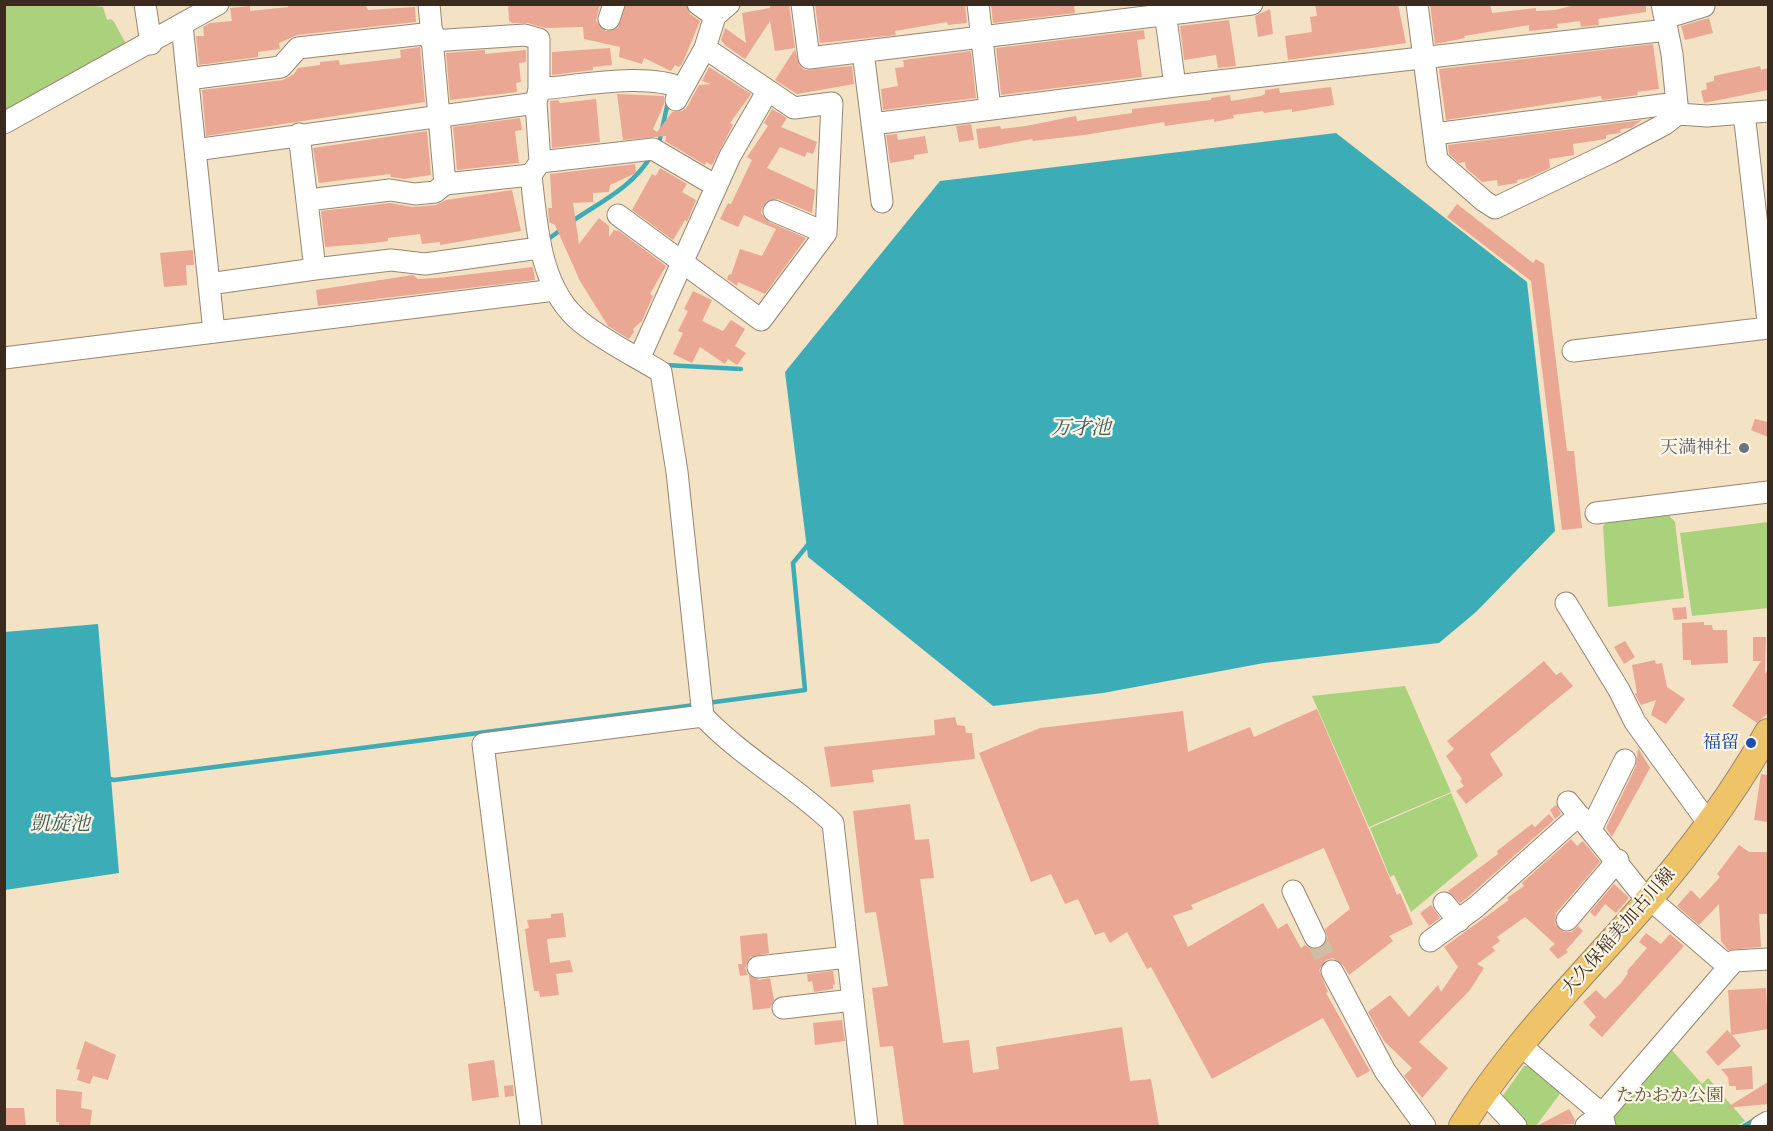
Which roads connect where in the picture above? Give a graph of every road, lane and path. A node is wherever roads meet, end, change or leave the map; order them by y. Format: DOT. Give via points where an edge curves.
graph roads {
  1 [pos="145,4"];
  2 [pos="218,4"];
  3 [pos="429,4"];
  4 [pos="802,4"];
  5 [pos="978,4"];
  6 [pos="1252,4"];
  7 [pos="1417,4"];
  8 [pos="1704,6"];
  9 [pos="714,8"];
  10 [pos="1165,10"];
  11 [pos="1664,18"];
  12 [pos="182,25"];
  13 [pos="432,37"];
  14 [pos="982,37"];
  15 [pos="151,44"];
  16 [pos="705,48"];
  17 [pos="863,52"];
  18 [pos="1425,60"];
  19 [pos="188,79"];
  20 [pos="1175,86"];
  21 [pos="767,92"];
  22 [pos="538,96"];
  23 [pos="1677,108"];
  24 [pos="990,109"];
  25 [pos="1768,111"];
  26 [pos="1744,113"];
  27 [pos="438,115"];
  28 [pos="4,123"];
  29 [pos="872,124"];
  30 [pos="299,134"];
  31 [pos="1434,134"];
  32 [pos="195,150"];
  33 [pos="535,169"];
  34 [pos="445,184"];
  35 [pos="716,186"];
  36 [pos="308,200"];
  37 [pos="882,202"];
  38 [pos="774,211"];
  39 [pos="618,215"];
  40 [pos="826,233"];
  41 [pos="539,248"];
  42 [pos="682,263"];
  43 [pos="315,269"];
  44 [pos="208,284"];
  45 [pos="555,290"];
  46 [pos="1768,321"];
  47 [pos="1768,328"];
  48 [pos="214,332"];
  49 [pos="1573,351"];
  50 [pos="4,358"];
  51 [pos="639,359"];
  52 [pos="1768,492"];
  53 [pos="1596,513"];
  54 [pos="1566,603"];
  55 [pos="703,716"];
  56 [pos="1768,732"];
  57 [pos="1625,760"];
  58 [pos="1580,816"];
  59 [pos="1709,824"];
  60 [pos="1618,860"];
  61 [pos="1293,891"];
  62 [pos="1649,899"];
  63 [pos="1444,903"];
  64 [pos="1567,920"];
  65 [pos="1459,921"];
  66 [pos="1315,937"];
  67 [pos="1430,941"];
  68 [pos="848,957"];
  69 [pos="1768,959"];
  70 [pos="1728,967"];
  71 [pos="758,968"];
  72 [pos="1332,971"];
  73 [pos="853,1000"];
  74 [pos="783,1008"];
  75 [pos="1520,1045"];
  76 [pos="1485,1093"];
  77 [pos="1597,1122"];
  78 [pos="1768,1122"];
  79 [pos="531,1126"];
  80 [pos="867,1126"];
  81 [pos="1425,1126"];
  82 [pos="1462,1126"];
  83 [pos="1516,1126"];
  84 [pos="1761,1126"];
  1 -- 15 [label="street"];
  2 -- 12 [label="street"];
  3 -- 13 [label="street"];
  4 -- 17 [label="street" via="809,58"];
  5 -- 14 [label="street"];
  6 -- 10 [label="street"];
  7 -- 18 [label="street"];
  8 -- 11 [label="street"];
  9 -- 16 [label="street"];
  10 -- 14 [label="street"];
  10 -- 20 [label="street"];
  11 -- 18 [label="street"];
  11 -- 23 [label="street"];
  12 -- 15 [label="street"];
  12 -- 19 [label="street"];
  13 -- 19 [label="street" via="298,48 281,68"];
  13 -- 22 [label="street" via="498,30 545,40"];
  13 -- 27 [label="street"];
  14 -- 17 [label="street"];
  14 -- 24 [label="street"];
  15 -- 28 [label="street"];
  16 -- 21 [label="street"];
  16 -- 22 [label="street" via="679,95 668,82 617,75"];
  17 -- 29 [label="street"];
  18 -- 20 [label="street"];
  18 -- 31 [label="street"];
  19 -- 32 [label="street"];
  20 -- 24 [label="street"];
  21 -- 35 [label="street"];
  21 -- 40 [label="street" via="794,108 832,103"];
  22 -- 27 [label="street"];
  22 -- 33 [label="street"];
  23 -- 26 [label="street" via="1707,116"];
  23 -- 31 [label="street"];
  23 -- 31 [label="street" via="1665,124 1496,208 1437,160"];
  24 -- 29 [label="street"];
  25 -- 26 [label="street"];
  26 -- 46 [label="street"];
  27 -- 30 [label="street"];
  27 -- 34 [label="street"];
  29 -- 37 [label="street"];
  30 -- 32 [label="street"];
  30 -- 36 [label="street"];
  32 -- 44 [label="street"];
  33 -- 34 [label="street"];
  33 -- 35 [label="street" via="611,146 653,149"];
  33 -- 41 [label="street"];
  34 -- 36 [label="street" via="435,192 390,190"];
  35 -- 42 [label="street"];
  36 -- 43 [label="street"];
  38 -- 40 [label="street"];
  39 -- 42 [label="street" via="646,227"];
  40 -- 42 [label="street" via="761,320"];
  41 -- 43 [label="street" via="425,264 391,260"];
  41 -- 45 [label="street"];
  42 -- 51 [label="street"];
  43 -- 44 [label="street"];
  44 -- 48 [label="street"];
  45 -- 48 [label="street"];
  45 -- 51 [label="street" via="583,324"];
  47 -- 49 [label="street"];
  48 -- 50 [label="street"];
  51 -- 55 [label="street" via="661,372 677,472"];
  52 -- 53 [label="street"];
  54 -- 59 [label="street" via="1635,722"];
  55 -- 68 [label="street" via="833,822"];
  55 -- 79 [label="street" via="483,744"];
  56 -- 59 [label="main road, 大久保稲美加古川線"];
  57 -- 58 [label="street"];
  58 -- 60 [label="street"];
  58 -- 65 [label="street"];
  59 -- 62 [label="main road, 大久保稲美加古川線"];
  60 -- 62 [label="street"];
  60 -- 64 [label="street"];
  61 -- 66 [label="street"];
  62 -- 70 [label="street"];
  62 -- 75 [label="main road, 大久保稲美加古川線"];
  63 -- 65 [label="street"];
  65 -- 67 [label="street"];
  68 -- 71 [label="street"];
  68 -- 73 [label="street"];
  69 -- 70 [label="street" via="1734,961"];
  70 -- 77 [label="street"];
  72 -- 81 [label="street" via="1385,1071"];
  73 -- 74 [label="street"];
  73 -- 80 [label="street"];
  75 -- 76 [label="main road, 大久保稲美加古川線"];
  75 -- 77 [label="street"];
  76 -- 82 [label="main road, 大久保稲美加古川線"];
  76 -- 83 [label="street"];
  78 -- 84 [label="street"];
}
